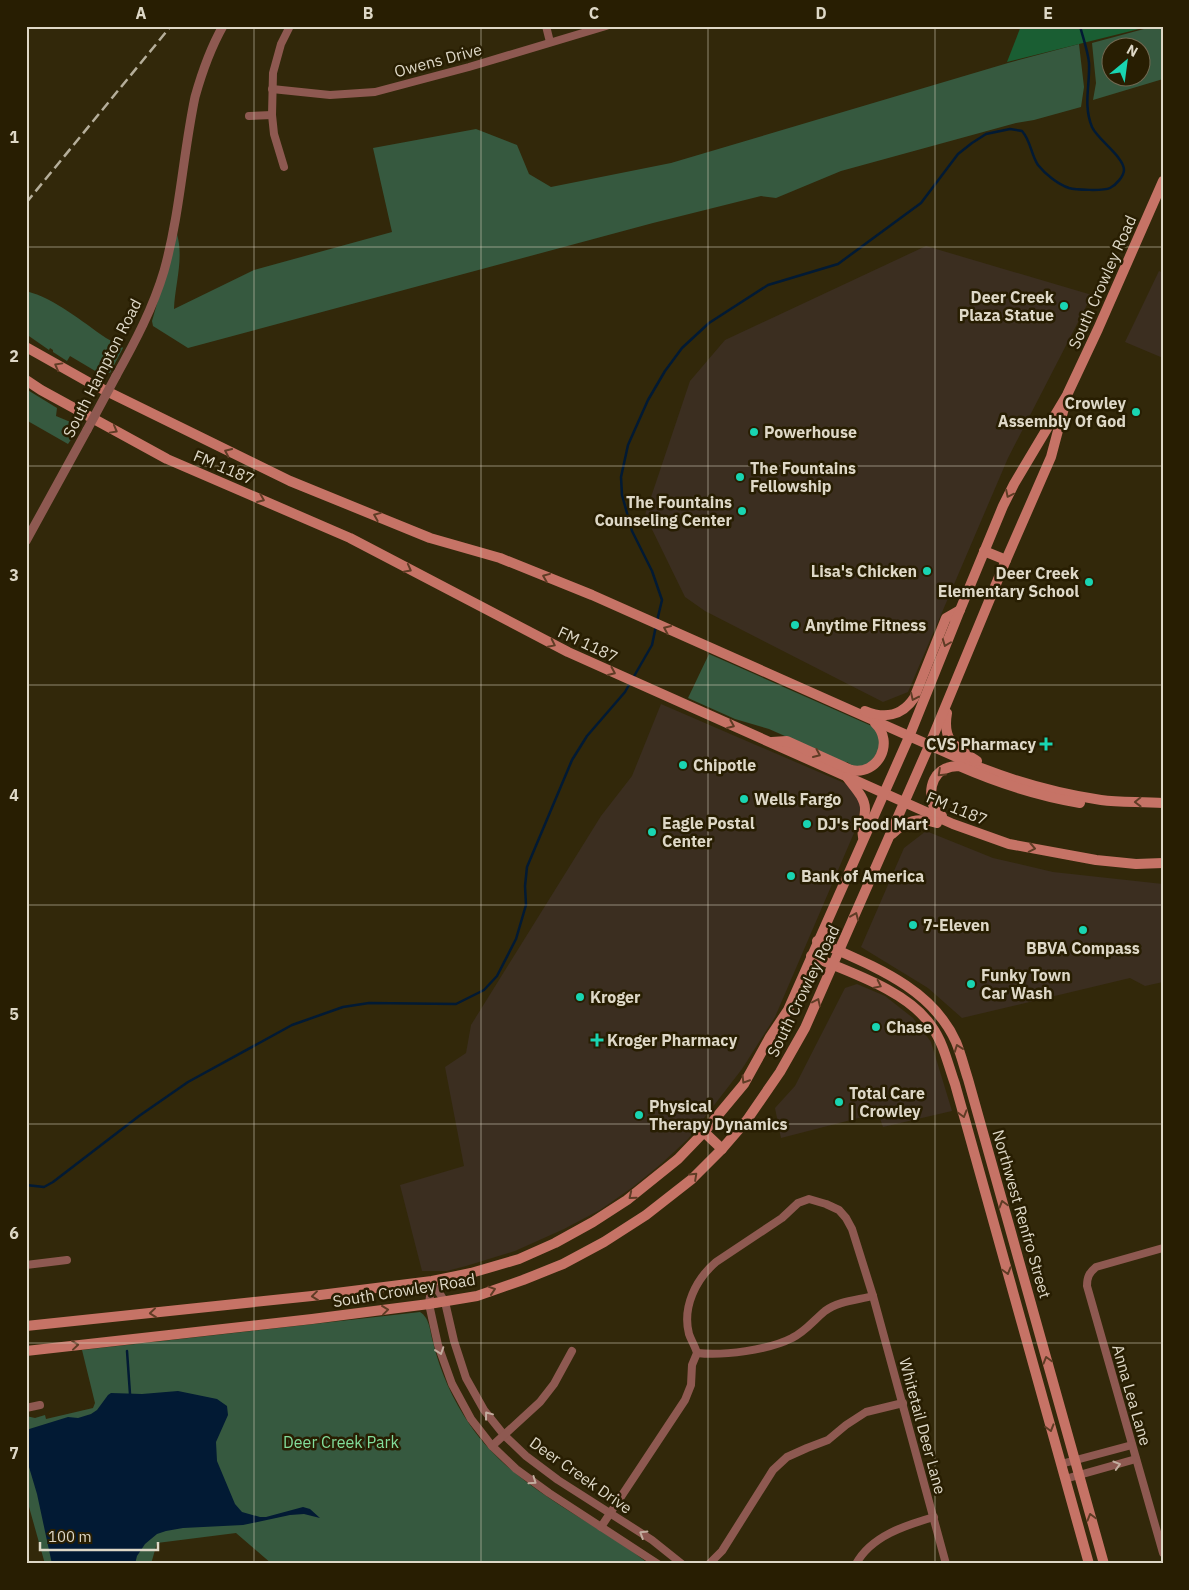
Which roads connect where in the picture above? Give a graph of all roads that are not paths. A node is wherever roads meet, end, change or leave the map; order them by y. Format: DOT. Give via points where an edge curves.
graph roads {
  1 [pos="223,26"];
  2 [pos="290,26"];
  3 [pos="546,26"];
  4 [pos="606,26"];
  5 [pos="550,42"];
  6 [pos="272,89"];
  7 [pos="272,115"];
  8 [pos="249,116"];
  9 [pos="284,167"];
  10 [pos="1163,181"];
  11 [pos="26,347"];
  12 [pos="26,380"];
  13 [pos="1067,395"];
  14 [pos="26,541"];
  15 [pos="984,551"];
  16 [pos="1006,560"];
  17 [pos="960,610"];
  18 [pos="736,660"];
  19 [pos="948,700"];
  20 [pos="866,717"];
  21 [pos="909,737"];
  22 [pos="771,742"];
  23 [pos="929,746"];
  24 [pos="981,768"];
  25 [pos="846,776"];
  26 [pos="883,794"];
  27 [pos="904,802"];
  28 [pos="1120,802"];
  29 [pos="1163,803"];
  30 [pos="954,824"];
  31 [pos="888,838"];
  32 [pos="864,839"];
  33 [pos="1008,844"];
  34 [pos="1163,864"];
  35 [pos="817,941"];
  36 [pos="839,951"];
  37 [pos="811,956"];
  38 [pos="834,965"];
  39 [pos="941,1016"];
  40 [pos="932,1026"];
  41 [pos="704,1132"];
  42 [pos="722,1149"];
  43 [pos="1163,1248"];
  44 [pos="67,1260"];
  45 [pos="26,1265"];
  46 [pos="432,1281"];
  47 [pos="873,1296"];
  48 [pos="445,1302"];
  49 [pos="429,1304"];
  50 [pos="26,1326"];
  51 [pos="26,1351"];
  52 [pos="572,1351"];
  53 [pos="697,1352"];
  54 [pos="902,1403"];
  55 [pos="40,1405"];
  56 [pos="26,1408"];
  57 [pos="504,1435"];
  58 [pos="1132,1445"];
  59 [pos="492,1446"];
  60 [pos="1136,1459"];
  61 [pos="1075,1460"];
  62 [pos="1061,1464"];
  63 [pos="1080,1475"];
  64 [pos="1065,1479"];
  65 [pos="610,1514"];
  66 [pos="934,1517"];
  67 [pos="601,1527"];
  68 [pos="1163,1553"];
  69 [pos="658,1564"];
  70 [pos="682,1564"];
  71 [pos="709,1564"];
  72 [pos="856,1564"];
  73 [pos="946,1564"];
  74 [pos="1089,1564"];
  75 [pos="1104,1564"];
  1 -- 14 [label="street, South Hampton Road, bridge" via="202,74 172,239 164,272 142,330"];
  2 -- 6 [label="street" via="276,58"];
  3 -- 5 [label="street"];
  4 -- 5 [label="street, Owens Drive"];
  5 -- 6 [label="street, Owens Drive" via="375,92 330,95"];
  6 -- 7 [label="street"];
  7 -- 8 [label="street"];
  7 -- 9 [label="street"];
  10 -- 13 [label="main road, South Crowley Road"];
  18 -- 11 [label="main road, FM 1187 / FM 1187, one-way" via="592,595 500,558 430,538 290,481 97,387"];
  12 -- 22 [label="main road, FM 1187 / FM 1187, one-way" via="167,459 350,538 568,652"];
  13 -- 15 [label="main road, South Crowley Road, one-way" via="1014,484"];
  13 -- 16 [label="main road, South Crowley Road" via="1051,457"];
  15 -- 16 [label="main road"];
  15 -- 17 [label="main road, South Crowley Road"];
  16 -- 19 [label="main road, South Crowley Road"];
  17 -- 18 [label="main road, one-way" via="946,618 910,705 891,716 870,713 748,658"];
  17 -- 21 [label="main road, South Crowley Road, one-way"];
  18 -- 20 [label="main road, FM 1187 / FM 1187"];
  19 -- 23 [label="main road, South Crowley Road"];
  19 -- 24 [label="main road" via="945,723 950,741 977,760"];
  20 -- 21 [label="main road, FM 1187 / FM 1187"];
  22 -- 20 [label="main road, one-way" via="787,740 859,772 875,764 884,738 880,728"];
  21 -- 23 [label="main road, FM 1187 / FM 1187"];
  21 -- 26 [label="main road, South Crowley Road"];
  22 -- 25 [label="main road, FM 1187 / FM 1187"];
  23 -- 24 [label="main road, FM 1187 / FM 1187"];
  23 -- 27 [label="main road, South Crowley Road"];
  24 -- 28 [label="main road, FM 1187 / FM 1187" via="1026,784"];
  25 -- 26 [label="main road, FM 1187 / FM 1187"];
  25 -- 32 [label="main road" via="864,802"];
  26 -- 27 [label="main road, FM 1187 / FM 1187"];
  26 -- 32 [label="main road, South Crowley Road"];
  27 -- 30 [label="main road, FM 1187 / FM 1187"];
  27 -- 31 [label="main road, South Crowley Road"];
  29 -- 28 [label="main road, FM 1187 / FM 1187, one-way"];
  28 -- 30 [label="main road, one-way" via="1108,807 1058,799 1020,790 951,766 938,774 931,796 934,808"];
  30 -- 33 [label="main road, FM 1187 / FM 1187"];
  31 -- 33 [label="main road" via="899,827 917,819 926,819 999,846"];
  36 -- 31 [label="main road, South Crowley Road, one-way"];
  32 -- 35 [label="main road, South Crowley Road"];
  33 -- 34 [label="main road, FM 1187 / FM 1187, one-way" via="1096,860"];
  35 -- 36 [label="main road, Northwest Renfro Street"];
  35 -- 37 [label="main road, South Crowley Road"];
  36 -- 38 [label="main road, South Crowley Road"];
  36 -- 39 [label="main road, Northwest Renfro Street" via="905,984"];
  37 -- 38 [label="main road, Northwest Renfro Street"];
  37 -- 41 [label="main road, South Crowley Road, one-way" via="788,1010 744,1084"];
  38 -- 40 [label="main road, Northwest Renfro Street, one-way" via="902,998"];
  42 -- 38 [label="main road, South Crowley Road, one-way" via="747,1120 780,1072"];
  39 -- 40 [label="main road"];
  61 -- 39 [label="main road, Northwest Renfro Street, one-way" via="968,1079 956,1042"];
  40 -- 62 [label="main road, Northwest Renfro Street, one-way" via="943,1046 955,1084"];
  41 -- 42 [label="main road"];
  41 -- 46 [label="main road, South Crowley Road, one-way" via="678,1159 626,1200 555,1243 511,1261"];
  48 -- 42 [label="main road, South Crowley Road, one-way" via="477,1296 523,1280 563,1264 604,1242 692,1179"];
  43 -- 58 [label="street, Anna Lea Lane" via="1096,1267 1087,1279"];
  44 -- 45 [label="street"];
  46 -- 48 [label="street, Deer Creek Drive"];
  46 -- 49 [label="street, Deer Creek Drive"];
  46 -- 50 [label="main road, South Crowley Road, one-way"];
  47 -- 53 [label="street" via="827,1310 799,1335 783,1342 723,1354"];
  47 -- 53 [label="street, Whitetail Deer Lane" via="846,1218 826,1204 809,1200 798,1204 708,1269 692,1293 689,1306 689,1333"];
  47 -- 54 [label="street, Whitetail Deer Lane"];
  48 -- 49 [label="main road, South Crowley Road"];
  57 -- 48 [label="street, Deer Creek Drive, one-way" via="484,1410 466,1378"];
  51 -- 49 [label="main road, South Crowley Road, one-way"];
  49 -- 59 [label="street, Deer Creek Drive, one-way" via="438,1345 452,1384 471,1419"];
  52 -- 57 [label="street" via="540,1402"];
  53 -- 65 [label="street" via="685,1400"];
  54 -- 66 [label="street, Whitetail Deer Lane"];
  54 -- 71 [label="street" via="866,1412 828,1440 787,1457 773,1470 722,1551"];
  55 -- 56 [label="street"];
  57 -- 59 [label="street"];
  57 -- 65 [label="street, Deer Creek Drive" via="558,1480"];
  58 -- 60 [label="street, Anna Lea Lane"];
  58 -- 61 [label="street"];
  59 -- 67 [label="street, Deer Creek Drive, one-way" via="516,1470"];
  63 -- 60 [label="street, one-way"];
  60 -- 68 [label="street, Anna Lea Lane"];
  61 -- 62 [label="street"];
  61 -- 63 [label="main road, Northwest Renfro Street"];
  62 -- 64 [label="main road, Northwest Renfro Street"];
  63 -- 64 [label="street"];
  75 -- 63 [label="main road, Northwest Renfro Street, one-way"];
  64 -- 74 [label="main road, Northwest Renfro Street"];
  65 -- 67 [label="street"];
  70 -- 65 [label="street, Deer Creek Drive, one-way" via="652,1540"];
  66 -- 72 [label="street" via="887,1534 867,1548"];
  66 -- 73 [label="street, Whitetail Deer Lane"];
  67 -- 69 [label="street, Deer Creek Drive"];
}
